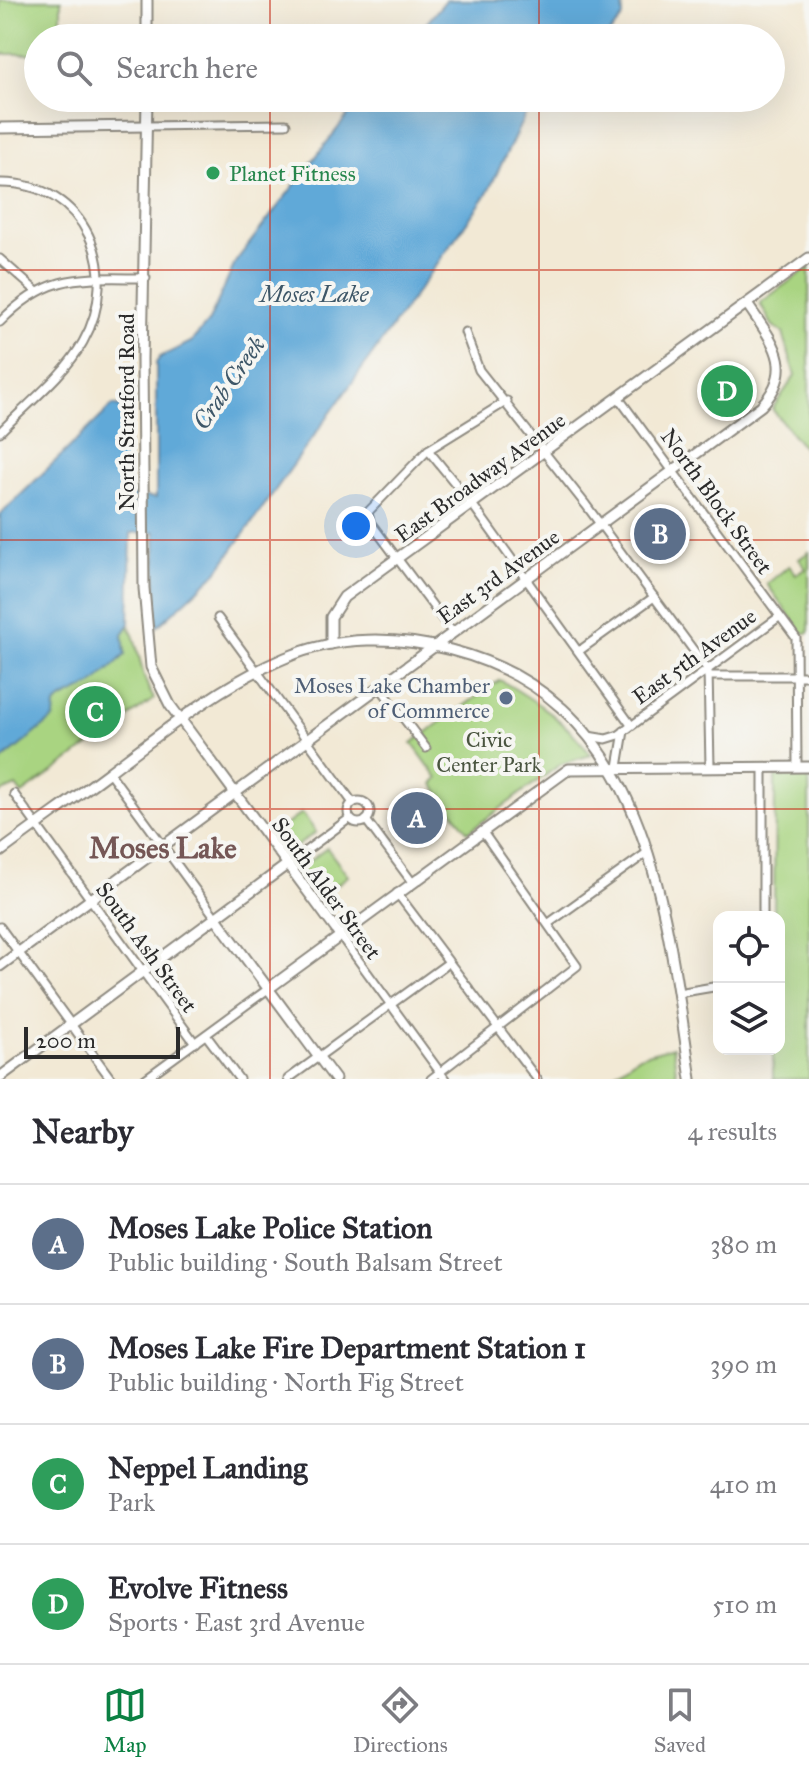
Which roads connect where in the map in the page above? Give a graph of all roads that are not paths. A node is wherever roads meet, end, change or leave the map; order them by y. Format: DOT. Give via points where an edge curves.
graph roads {
  1 [pos="147,0"];
  2 [pos="147,24"];
  3 [pos="147,112"];
  4 [pos="286,124"];
  5 [pos="147,126"];
  6 [pos="0,128"];
  7 [pos="0,183"];
  8 [pos="809,258"];
  9 [pos="0,259"];
  10 [pos="98,277"];
  11 [pos="146,278"];
  12 [pos="35,290"];
  13 [pos="747,304"];
  14 [pos="0,322"];
  15 [pos="465,332"];
  16 [pos="618,397"];
  17 [pos="507,401"];
  18 [pos="0,432"];
  19 [pos="428,450"];
  20 [pos="545,451"];
  21 [pos="672,470"];
  22 [pos="472,504"];
  23 [pos="600,524"];
  24 [pos="398,559"];
  25 [pos="526,578"];
  26 [pos="654,597"];
  27 [pos="779,617"];
  28 [pos="218,618"];
  29 [pos="453,633"];
  30 [pos="331,644"];
  31 [pos="434,646"];
  32 [pos="579,651"];
  33 [pos="256,672"];
  34 [pos="708,673"];
  35 [pos="797,676"];
  36 [pos="809,676"];
  37 [pos="379,686"];
  38 [pos="179,718"];
  39 [pos="631,725"];
  40 [pos="624,731"];
  41 [pos="588,736"];
  42 [pos="307,740"];
  43 [pos="426,748"];
  44 [pos="616,767"];
  45 [pos="710,767"];
  46 [pos="763,767"];
  47 [pos="797,767"];
  48 [pos="809,767"];
  49 [pos="109,772"];
  50 [pos="235,792"];
  51 [pos="14,794"];
  52 [pos="353,803"];
  53 [pos="350,818"];
  54 [pos="366,820"];
  55 [pos="36,825"];
  56 [pos="482,831"];
  57 [pos="162,846"];
  58 [pos="649,851"];
  59 [pos="0,852"];
  60 [pos="288,864"];
  61 [pos="412,882"];
  62 [pos="397,893"];
  63 [pos="90,899"];
  64 [pos="763,911"];
  65 [pos="216,918"];
  66 [pos="549,923"];
  67 [pos="0,927"];
  68 [pos="340,935"];
  69 [pos="19,953"];
  70 [pos="448,963"];
  71 [pos="0,966"];
  72 [pos="143,972"];
  73 [pos="713,987"];
  74 [pos="268,989"];
  75 [pos="678,993"];
  76 [pos="390,1005"];
  77 [pos="71,1025"];
  78 [pos="498,1028"];
  79 [pos="206,1035"];
  80 [pos="195,1043"];
  81 [pos="318,1057"];
  82 [pos="442,1076"];
  83 [pos="0,1077"];
  84 [pos="149,1078"];
  85 [pos="111,1079"];
  86 [pos="239,1079"];
  87 [pos="288,1079"];
  88 [pos="335,1079"];
  89 [pos="431,1079"];
  90 [pos="537,1079"];
  91 [pos="691,1079"];
  1 -- 2 [label="main road"];
  3 -- 5 [label="main road, North Stratford Road"];
  4 -- 5 [label="street"];
  5 -- 6 [label="main road"];
  5 -- 11 [label="main road, North Stratford Road"];
  7 -- 10 [label="street" via="33,186 57,196 79,216 96,252"];
  8 -- 13 [label="main road, East Broadway Avenue"];
  9 -- 12 [label="street"];
  10 -- 11 [label="street"];
  10 -- 12 [label="street"];
  10 -- 18 [label="street" via="92,321 83,342"];
  11 -- 38 [label="main road, North Stratford Road" via="147,647 159,686"];
  12 -- 14 [label="street"];
  13 -- 16 [label="main road, East Broadway Avenue"];
  13 -- 21 [label="main road, East 3rd Avenue" via="777,350 777,385 761,406"];
  15 -- 17 [label="street" via="479,370"];
  16 -- 20 [label="main road, East Broadway Avenue"];
  16 -- 21 [label="street, North Block Street"];
  17 -- 19 [label="street"];
  17 -- 20 [label="street"];
  19 -- 22 [label="street"];
  19 -- 24 [label="street" via="368,515"];
  20 -- 22 [label="main road, East Broadway Avenue"];
  20 -- 23 [label="street"];
  21 -- 23 [label="main road, East 3rd Avenue"];
  21 -- 27 [label="street, North Block Street"];
  22 -- 24 [label="main road, East Broadway Avenue"];
  22 -- 25 [label="street"];
  23 -- 25 [label="main road, East 3rd Avenue"];
  23 -- 26 [label="street"];
  24 -- 29 [label="street"];
  24 -- 30 [label="main road, East Broadway Avenue" via="335,607 329,625"];
  25 -- 29 [label="main road, East 3rd Avenue"];
  25 -- 32 [label="street"];
  26 -- 32 [label="street"];
  26 -- 34 [label="street"];
  27 -- 34 [label="street, East 5th Avenue"];
  27 -- 35 [label="street, North Block Street" via="796,638"];
  28 -- 33 [label="street"];
  29 -- 31 [label="main road, East 3rd Avenue"];
  30 -- 31 [label="main road" via="386,640"];
  30 -- 33 [label="main road" via="298,652"];
  31 -- 37 [label="main road, East 3rd Avenue"];
  31 -- 41 [label="main road" via="479,659 534,687"];
  32 -- 39 [label="street"];
  33 -- 38 [label="main road"];
  33 -- 42 [label="street"];
  34 -- 35 [label="street"];
  34 -- 39 [label="street, East 5th Avenue"];
  34 -- 45 [label="street"];
  35 -- 36 [label="street"];
  35 -- 47 [label="street, North Block Street"];
  37 -- 42 [label="main road, East 3rd Avenue"];
  37 -- 43 [label="street"];
  38 -- 49 [label="main road"];
  38 -- 50 [label="main road, South Alder Street"];
  39 -- 40 [label="street, East 5th Avenue"];
  40 -- 41 [label="street" via="606,739"];
  40 -- 44 [label="street"];
  41 -- 44 [label="main road"];
  42 -- 50 [label="main road, East 3rd Avenue"];
  42 -- 52 [label="street"];
  44 -- 45 [label="main road"];
  44 -- 56 [label="main road" via="562,772"];
  44 -- 58 [label="main road"];
  45 -- 46 [label="main road"];
  46 -- 47 [label="main road"];
  46 -- 64 [label="street"];
  47 -- 48 [label="main road"];
  49 -- 55 [label="main road"];
  49 -- 57 [label="street"];
  50 -- 57 [label="main road, East 3rd Avenue"];
  50 -- 60 [label="main road, South Alder Street"];
  51 -- 55 [label="street, South Ash Street"];
  52 -- 53 [label="street"];
  52 -- 54 [label="street" via="367,806"];
  53 -- 54 [label="street"];
  53 -- 60 [label="street"];
  54 -- 61 [label="street"];
  55 -- 59 [label="main road"];
  55 -- 63 [label="street, South Ash Street"];
  56 -- 61 [label="main road"];
  56 -- 66 [label="street"];
  57 -- 63 [label="main road, East 3rd Avenue"];
  57 -- 65 [label="street"];
  58 -- 66 [label="street"];
  58 -- 75 [label="main road"];
  60 -- 65 [label="main road"];
  60 -- 68 [label="main road, South Alder Street"];
  61 -- 62 [label="main road"];
  62 -- 68 [label="main road"];
  62 -- 70 [label="street"];
  63 -- 69 [label="main road, East 3rd Avenue"];
  63 -- 72 [label="street, South Ash Street"];
  65 -- 72 [label="main road"];
  65 -- 74 [label="main road"];
  66 -- 78 [label="street" via="577,966"];
  67 -- 69 [label="street"];
  68 -- 74 [label="main road"];
  68 -- 76 [label="street, South Alder Street"];
  69 -- 71 [label="main road, East 3rd Avenue"];
  69 -- 77 [label="street"];
  70 -- 76 [label="street"];
  70 -- 78 [label="street"];
  72 -- 77 [label="main road"];
  72 -- 80 [label="street, South Ash Street"];
  73 -- 75 [label="street"];
  74 -- 79 [label="street"];
  74 -- 81 [label="main road"];
  75 -- 91 [label="main road"];
  76 -- 81 [label="street"];
  76 -- 82 [label="street, South Alder Street"];
  77 -- 83 [label="main road"];
  77 -- 85 [label="street"];
  78 -- 82 [label="street"];
  78 -- 90 [label="street"];
  79 -- 80 [label="street"];
  79 -- 86 [label="street, South Ash Street"];
  80 -- 84 [label="street"];
  81 -- 87 [label="street"];
  81 -- 88 [label="main road"];
  82 -- 89 [label="street"];
}
